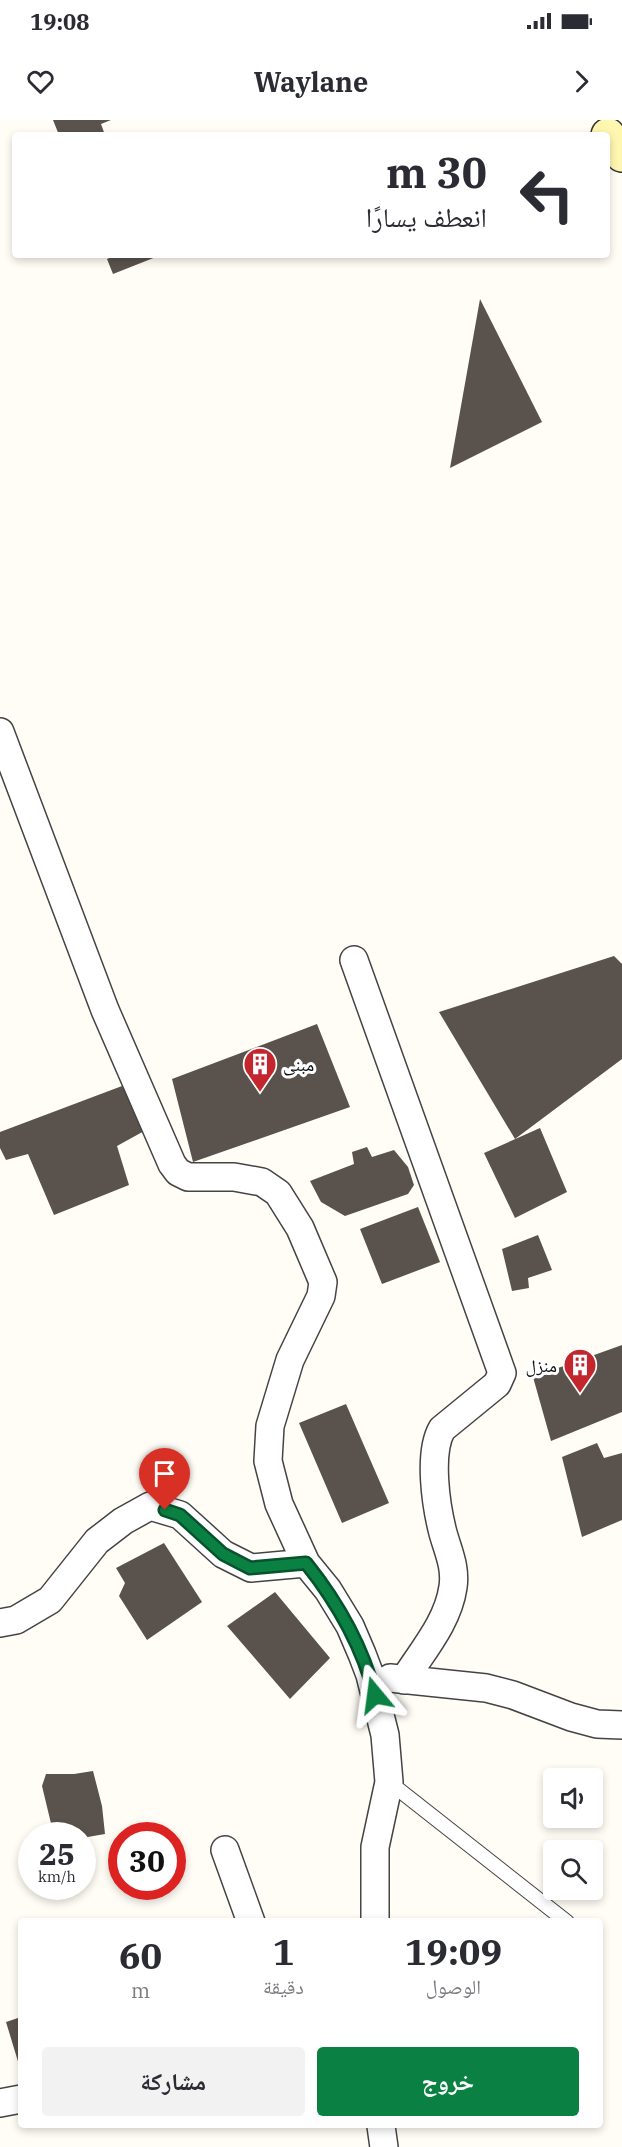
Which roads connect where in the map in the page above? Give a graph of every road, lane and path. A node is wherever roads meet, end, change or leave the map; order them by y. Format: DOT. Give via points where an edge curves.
graph roads {
  1 [pos="610,139"];
  2 [pos="622,155"];
  3 [pos="0,732"];
  4 [pos="354,960"];
  5 [pos="306,1563"];
  6 [pos="0,1623"];
  7 [pos="370,1675"];
  8 [pos="404,1680"];
  9 [pos="622,1725"];
  10 [pos="389,1782"];
  11 [pos="225,1850"];
  12 [pos="250,1918"];
  13 [pos="375,1918"];
  14 [pos="562,1918"];
  15 [pos="18,2099"];
  16 [pos="0,2103"];
  17 [pos="381,2128"];
  18 [pos="384,2147"];
  1 -- 2 [label="main road"];
  3 -- 5 [label="street" via="105,1010 172,1164 188,1177 252,1180 278,1193 300,1228 323,1282 321,1296 287,1371 270,1426 268,1461 279,1504"];
  4 -- 8 [label="street" via="502,1373 496,1384 442,1429 437,1438 435,1486 442,1532 453,1567 453,1584 445,1616"];
  5 -- 6 [label="street" via="250,1568 223,1554 180,1515 150,1506 97,1541 50,1600 16,1620"];
  5 -- 7 [label="street" via="350,1626"];
  7 -- 8 [label="street"];
  7 -- 10 [label="street" via="385,1736"];
  8 -- 9 [label="street" via="486,1688 571,1717"];
  10 -- 13 [label="street" via="375,1847"];
  10 -- 14 [label="lane"];
  11 -- 12 [label="street"];
  15 -- 16 [label="street"];
  17 -- 18 [label="street"];
}
